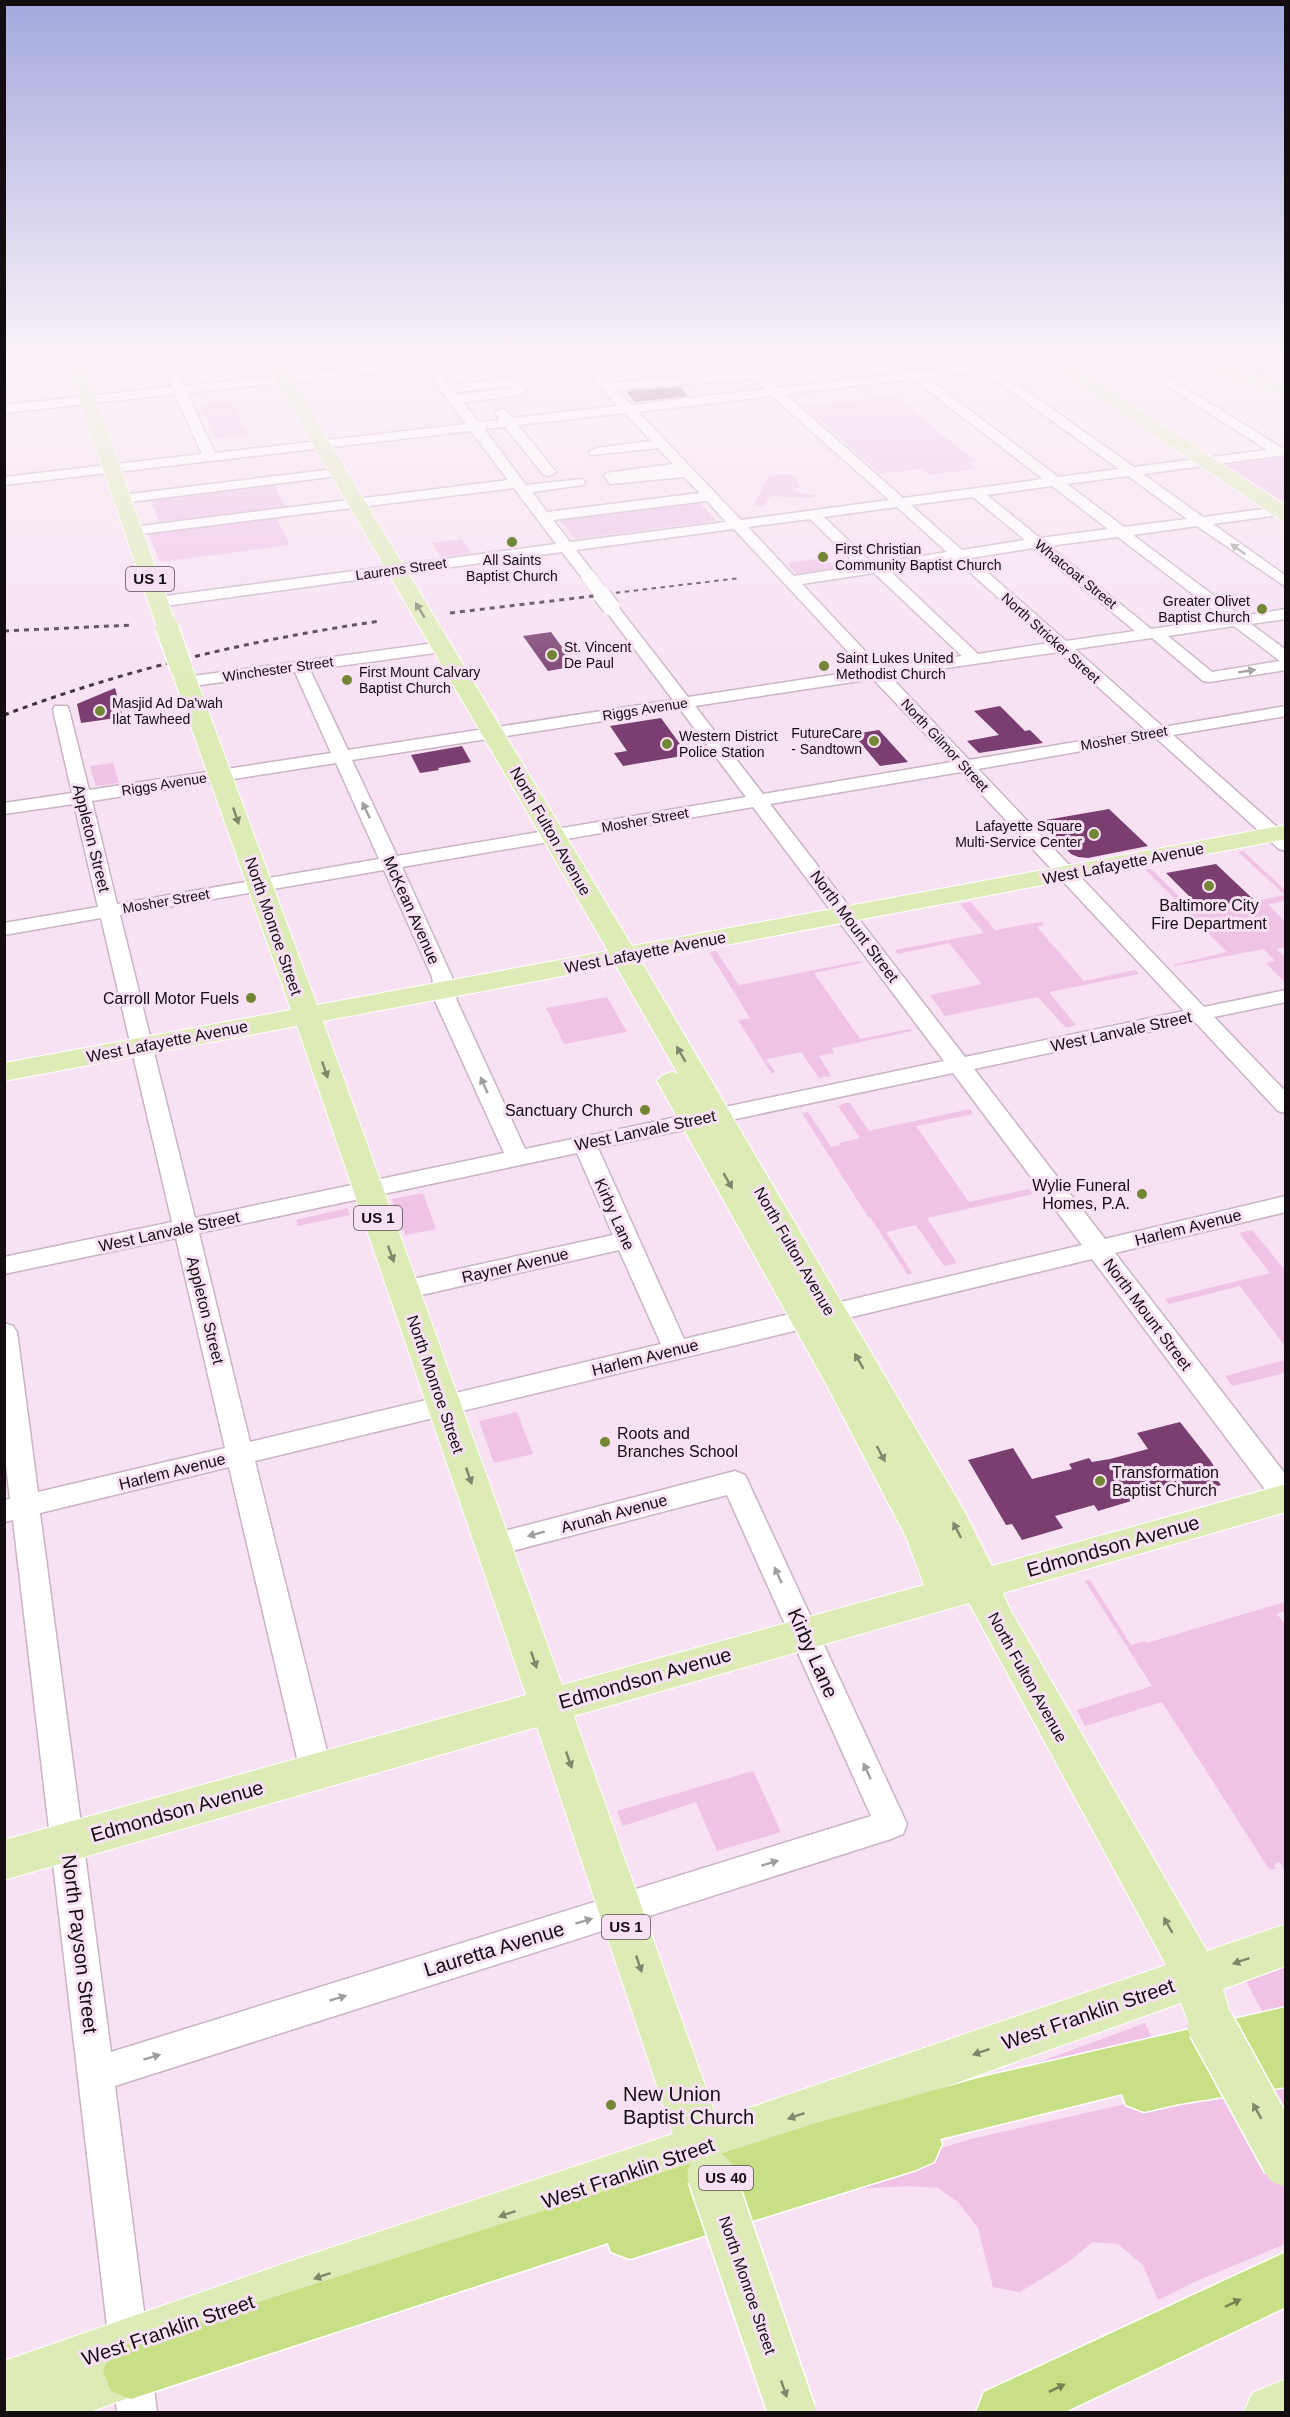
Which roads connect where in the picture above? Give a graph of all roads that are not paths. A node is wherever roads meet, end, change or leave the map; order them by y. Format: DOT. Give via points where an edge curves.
graph roads {
  1 [pos="93,471"];
  2 [pos="113,471"];
  3 [pos="324,471"];
  4 [pos="331,471"];
  5 [pos="509,471"];
  6 [pos="687,471"];
  7 [pos="863,471"];
  8 [pos="1040,471"];
  9 [pos="1139,471"];
  10 [pos="1219,471"];
  11 [pos="1130,472"];
  12 [pos="325,474"];
  13 [pos="5,479"];
  14 [pos="578,482"];
  15 [pos="1055,482"];
  16 [pos="520,486"];
  17 [pos="975,492"];
  18 [pos="615,493"];
  19 [pos="710,496"];
  20 [pos="122,499"];
  21 [pos="899,503"];
  22 [pos="350,504"];
  23 [pos="627,506"];
  24 [pos="1283,512"];
  25 [pos="813,514"];
  26 [pos="543,517"];
  27 [pos="1199,521"];
  28 [pos="737,524"];
  29 [pos="133,531"];
  30 [pos="1120,531"];
  31 [pos="1037,543"];
  32 [pos="566,547"];
  33 [pos="958,555"];
  34 [pos="873,568"];
  35 [pos="389,571"];
  36 [pos="790,581"];
  37 [pos="1286,583"];
  38 [pos="158,602"];
  39 [pos="1286,614"];
  40 [pos="1237,621"];
  41 [pos="1152,633"];
  42 [pos="1061,646"];
  43 [pos="434,648"];
  44 [pos="1286,658"];
  45 [pos="974,659"];
  46 [pos="300,665"];
  47 [pos="1286,665"];
  48 [pos="878,673"];
  49 [pos="184,675"];
  50 [pos="686,703"];
  51 [pos="61,710"];
  52 [pos="1286,711"];
  53 [pos="1158,733"];
  54 [pos="484,734"];
  55 [pos="342,757"];
  56 [pos="965,765"];
  57 [pos="223,775"];
  58 [pos="82,797"];
  59 [pos="759,800"];
  60 [pos="4,809"];
  61 [pos="544,837"];
  62 [pos="1282,837"];
  63 [pos="390,863"];
  64 [pos="1067,873"];
  65 [pos="260,885"];
  66 [pos="110,911"];
  67 [pos="845,914"];
  68 [pos="4,929"];
  69 [pos="613,958"];
  70 [pos="444,989"];
  71 [pos="1286,996"];
  72 [pos="1200,1014"];
  73 [pos="306,1015"];
  74 [pos="142,1046"];
  75 [pos="959,1065"];
  76 [pos="4,1072"];
  77 [pos="1286,1106"];
  78 [pos="705,1117"];
  79 [pos="584,1143"];
  80 [pos="517,1157"];
  81 [pos="367,1189"];
  82 [pos="1286,1204"];
  83 [pos="186,1227"];
  84 [pos="627,1240"];
  85 [pos="1099,1249"];
  86 [pos="4,1266"];
  87 [pos="404,1290"];
  88 [pos="819,1316"];
  89 [pos="4,1332"];
  90 [pos="676,1350"];
  91 [pos="7,1379"];
  92 [pos="444,1406"];
  93 [pos="240,1454"];
  94 [pos="735,1482"];
  95 [pos="1286,1497"];
  96 [pos="15,1508"];
  97 [pos="493,1545"];
  98 [pos="963,1588"];
  99 [pos="804,1633"];
  100 [pos="549,1705"];
  101 [pos="316,1771"];
  102 [pos="891,1824"];
  103 [pos="67,1842"];
  104 [pos="4,1860"];
  105 [pos="620,1910"];
  106 [pos="1286,1945"];
  107 [pos="1196,1976"];
  108 [pos="1286,2031"];
  109 [pos="1286,2063"];
  110 [pos="96,2074"];
  111 [pos="706,2162"];
  112 [pos="1286,2162"];
  113 [pos="1286,2279"];
  114 [pos="132,2376"];
  115 [pos="4,2388"];
  116 [pos="1286,2406"];
  117 [pos="4,2412"];
  118 [pos="792,2412"];
  119 [pos="1004,2412"];
  120 [pos="1270,2412"];
  1 -- 13 [label="street"];
  2 -- 20 [label="main road, North Monroe Street / US 1"];
  3 -- 12 [label="main road, North Fulton Avenue"];
  4 -- 22 [label="main road, North Fulton Avenue"];
  5 -- 16 [label="street, North Mount Street"];
  6 -- 19 [label="street, North Gilmor Street"];
  7 -- 21 [label="street, North Stricker Street"];
  8 -- 15 [label="street"];
  9 -- 11 [label="street, Laurens Street"];
  10 -- 24 [label="main road"];
  11 -- 15 [label="street, Laurens Street"];
  11 -- 27 [label="street"];
  12 -- 20 [label="street"];
  12 -- 22 [label="main road, North Fulton Avenue"];
  14 -- 16 [label="street"];
  15 -- 17 [label="street, Laurens Street"];
  15 -- 30 [label="street"];
  16 -- 22 [label="street"];
  16 -- 26 [label="street, North Mount Street"];
  17 -- 21 [label="street, Laurens Street"];
  17 -- 31 [label="street, Whatcoat Street"];
  18 -- 23 [label="street"];
  19 -- 23 [label="street"];
  19 -- 28 [label="street, North Gilmor Street"];
  20 -- 29 [label="main road, North Monroe Street / US 1"];
  21 -- 25 [label="street, Laurens Street"];
  21 -- 33 [label="street, North Stricker Street"];
  22 -- 29 [label="street"];
  22 -- 35 [label="main road, North Fulton Avenue"];
  23 -- 26 [label="street"];
  24 -- 27 [label="street"];
  25 -- 28 [label="street, Laurens Street"];
  25 -- 34 [label="street"];
  26 -- 32 [label="street, North Mount Street"];
  27 -- 30 [label="street"];
  37 -- 27 [label="street, one-way"];
  28 -- 32 [label="street, Laurens Street"];
  28 -- 36 [label="street, North Gilmor Street"];
  29 -- 38 [label="main road, North Monroe Street / US 1"];
  30 -- 31 [label="street"];
  30 -- 40 [label="street"];
  31 -- 33 [label="street"];
  31 -- 41 [label="street, Whatcoat Street"];
  32 -- 35 [label="street, Laurens Street"];
  32 -- 50 [label="street, North Mount Street, bridge"];
  33 -- 34 [label="street"];
  33 -- 42 [label="street, North Stricker Street"];
  34 -- 36 [label="street"];
  34 -- 45 [label="street"];
  35 -- 38 [label="street, Laurens Street"];
  35 -- 43 [label="main road, North Fulton Avenue"];
  36 -- 48 [label="street, North Gilmor Street"];
  38 -- 49 [label="main road, North Monroe Street / US 1, bridge"];
  39 -- 40 [label="street, Riggs Avenue"];
  40 -- 41 [label="street, Riggs Avenue"];
  40 -- 44 [label="street"];
  41 -- 42 [label="street, Riggs Avenue"];
  41 -- 47 [label="street, Whatcoat Street, one-way" via="1209,677"];
  42 -- 45 [label="street, Riggs Avenue"];
  42 -- 53 [label="street, North Stricker Street"];
  43 -- 46 [label="street, Winchester Street"];
  43 -- 54 [label="main road, North Fulton Avenue"];
  45 -- 48 [label="street, Riggs Avenue"];
  46 -- 49 [label="street, Winchester Street"];
  46 -- 55 [label="street, McKean Avenue"];
  48 -- 50 [label="street, Riggs Avenue"];
  48 -- 56 [label="street, North Gilmor Street"];
  49 -- 57 [label="main road, North Monroe Street / US 1"];
  50 -- 54 [label="street, Riggs Avenue"];
  50 -- 59 [label="street, North Mount Street"];
  51 -- 58 [label="street, Appleton Street"];
  52 -- 53 [label="street, Mosher Street"];
  53 -- 56 [label="street, Mosher Street"];
  53 -- 62 [label="street, North Stricker Street"];
  54 -- 55 [label="street, Riggs Avenue"];
  54 -- 61 [label="main road, North Fulton Avenue"];
  55 -- 57 [label="street, Riggs Avenue"];
  63 -- 55 [label="street, McKean Avenue, one-way"];
  56 -- 59 [label="street, Mosher Street"];
  56 -- 64 [label="street, North Gilmor Street"];
  57 -- 58 [label="street, Riggs Avenue"];
  57 -- 65 [label="main road, North Monroe Street / US 1, one-way"];
  58 -- 60 [label="street, Riggs Avenue"];
  58 -- 66 [label="street, Appleton Street"];
  59 -- 61 [label="street, Mosher Street"];
  59 -- 67 [label="street, North Mount Street"];
  61 -- 63 [label="street, Mosher Street"];
  61 -- 69 [label="main road, North Fulton Avenue"];
  62 -- 64 [label="main road, West Lafayette Avenue"];
  63 -- 65 [label="street, Mosher Street"];
  63 -- 70 [label="street, McKean Avenue"];
  64 -- 67 [label="main road, West Lafayette Avenue"];
  64 -- 72 [label="street, North Gilmor Street"];
  65 -- 66 [label="street, Mosher Street"];
  65 -- 73 [label="main road, North Monroe Street / US 1"];
  66 -- 68 [label="street, Mosher Street"];
  66 -- 74 [label="street, Appleton Street"];
  67 -- 69 [label="main road, West Lafayette Avenue"];
  67 -- 75 [label="street, North Mount Street"];
  69 -- 70 [label="main road, West Lafayette Avenue"];
  69 -- 78 [label="main road, North Fulton Avenue"];
  70 -- 73 [label="main road, West Lafayette Avenue"];
  80 -- 70 [label="street, McKean Avenue, one-way"];
  71 -- 72 [label="street, West Lanvale Street"];
  72 -- 75 [label="street, West Lanvale Street"];
  72 -- 77 [label="street, North Gilmor Street"];
  73 -- 74 [label="main road, West Lafayette Avenue"];
  73 -- 81 [label="main road, North Monroe Street / US 1, one-way"];
  74 -- 76 [label="main road, West Lafayette Avenue"];
  74 -- 83 [label="street, Appleton Street"];
  75 -- 78 [label="street, West Lanvale Street"];
  75 -- 85 [label="street, North Mount Street"];
  78 -- 79 [label="street, West Lanvale Street"];
  78 -- 88 [label="main road, North Fulton Avenue"];
  79 -- 80 [label="street, West Lanvale Street"];
  79 -- 84 [label="street, Kirby Lane"];
  80 -- 81 [label="street, West Lanvale Street"];
  81 -- 83 [label="street, West Lanvale Street"];
  81 -- 87 [label="main road, North Monroe Street / US 1, one-way"];
  82 -- 85 [label="street, Harlem Avenue"];
  83 -- 86 [label="street, West Lanvale Street"];
  83 -- 93 [label="street, Appleton Street"];
  84 -- 87 [label="street, Rayner Avenue"];
  84 -- 90 [label="street, Kirby Lane"];
  85 -- 88 [label="street, Harlem Avenue"];
  85 -- 95 [label="street, North Mount Street"];
  87 -- 92 [label="main road, North Monroe Street / US 1"];
  88 -- 90 [label="street, Harlem Avenue"];
  88 -- 98 [label="main road, North Fulton Avenue" via="925,1537"];
  89 -- 91 [label="street, North Payson Street"];
  90 -- 92 [label="street, Harlem Avenue"];
  91 -- 96 [label="street, North Payson Street"];
  92 -- 93 [label="street, Harlem Avenue"];
  92 -- 97 [label="main road, North Monroe Street / US 1, one-way"];
  93 -- 96 [label="street, Harlem Avenue"];
  93 -- 101 [label="street, Appleton Street"];
  94 -- 97 [label="street, Arunah Avenue, one-way"];
  99 -- 94 [label="street, Kirby Lane, one-way"];
  95 -- 98 [label="main road, Edmondson Avenue"];
  96 -- 103 [label="street, North Payson Street"];
  97 -- 100 [label="main road, North Monroe Street / US 1, one-way"];
  98 -- 99 [label="main road, Edmondson Avenue"];
  107 -- 98 [label="main road, North Fulton Avenue, one-way" via="992,1613"];
  99 -- 100 [label="main road, Edmondson Avenue"];
  102 -- 99 [label="street, Kirby Lane, one-way"];
  100 -- 101 [label="main road, Edmondson Avenue"];
  100 -- 105 [label="main road, North Monroe Street / US 1, one-way"];
  101 -- 103 [label="main road, Edmondson Avenue"];
  105 -- 102 [label="street, Lauretta Avenue, one-way"];
  103 -- 104 [label="main road, Edmondson Avenue"];
  103 -- 110 [label="street, North Payson Street"];
  110 -- 105 [label="street, Lauretta Avenue, one-way"];
  105 -- 111 [label="main road, North Monroe Street / US 1, one-way"];
  106 -- 107 [label="main road, West Franklin Street, one-way"];
  107 -- 111 [label="main road, West Franklin Street, one-way"];
  112 -- 107 [label="main road, North Fulton Avenue, one-way, bridge" via="1210,2025"];
  108 -- 114 [label="highway, US 40" via="982,2102 816,2149"];
  109 -- 114 [label="highway" via="1179,2079 1000,2119 310,2336 183,2372"];
  110 -- 114 [label="street, North Payson Street"];
  111 -- 114 [label="main road, West Franklin Street, one-way" via="302,2283"];
  111 -- 118 [label="main road, North Monroe Street / US 1, one-way, bridge"];
  119 -- 113 [label="highway, one-way"];
  114 -- 115 [label="main road, West Franklin Street"];
  114 -- 117 [label="main road, West Franklin Street / US 40"];
  116 -- 120 [label="main road"];
}
